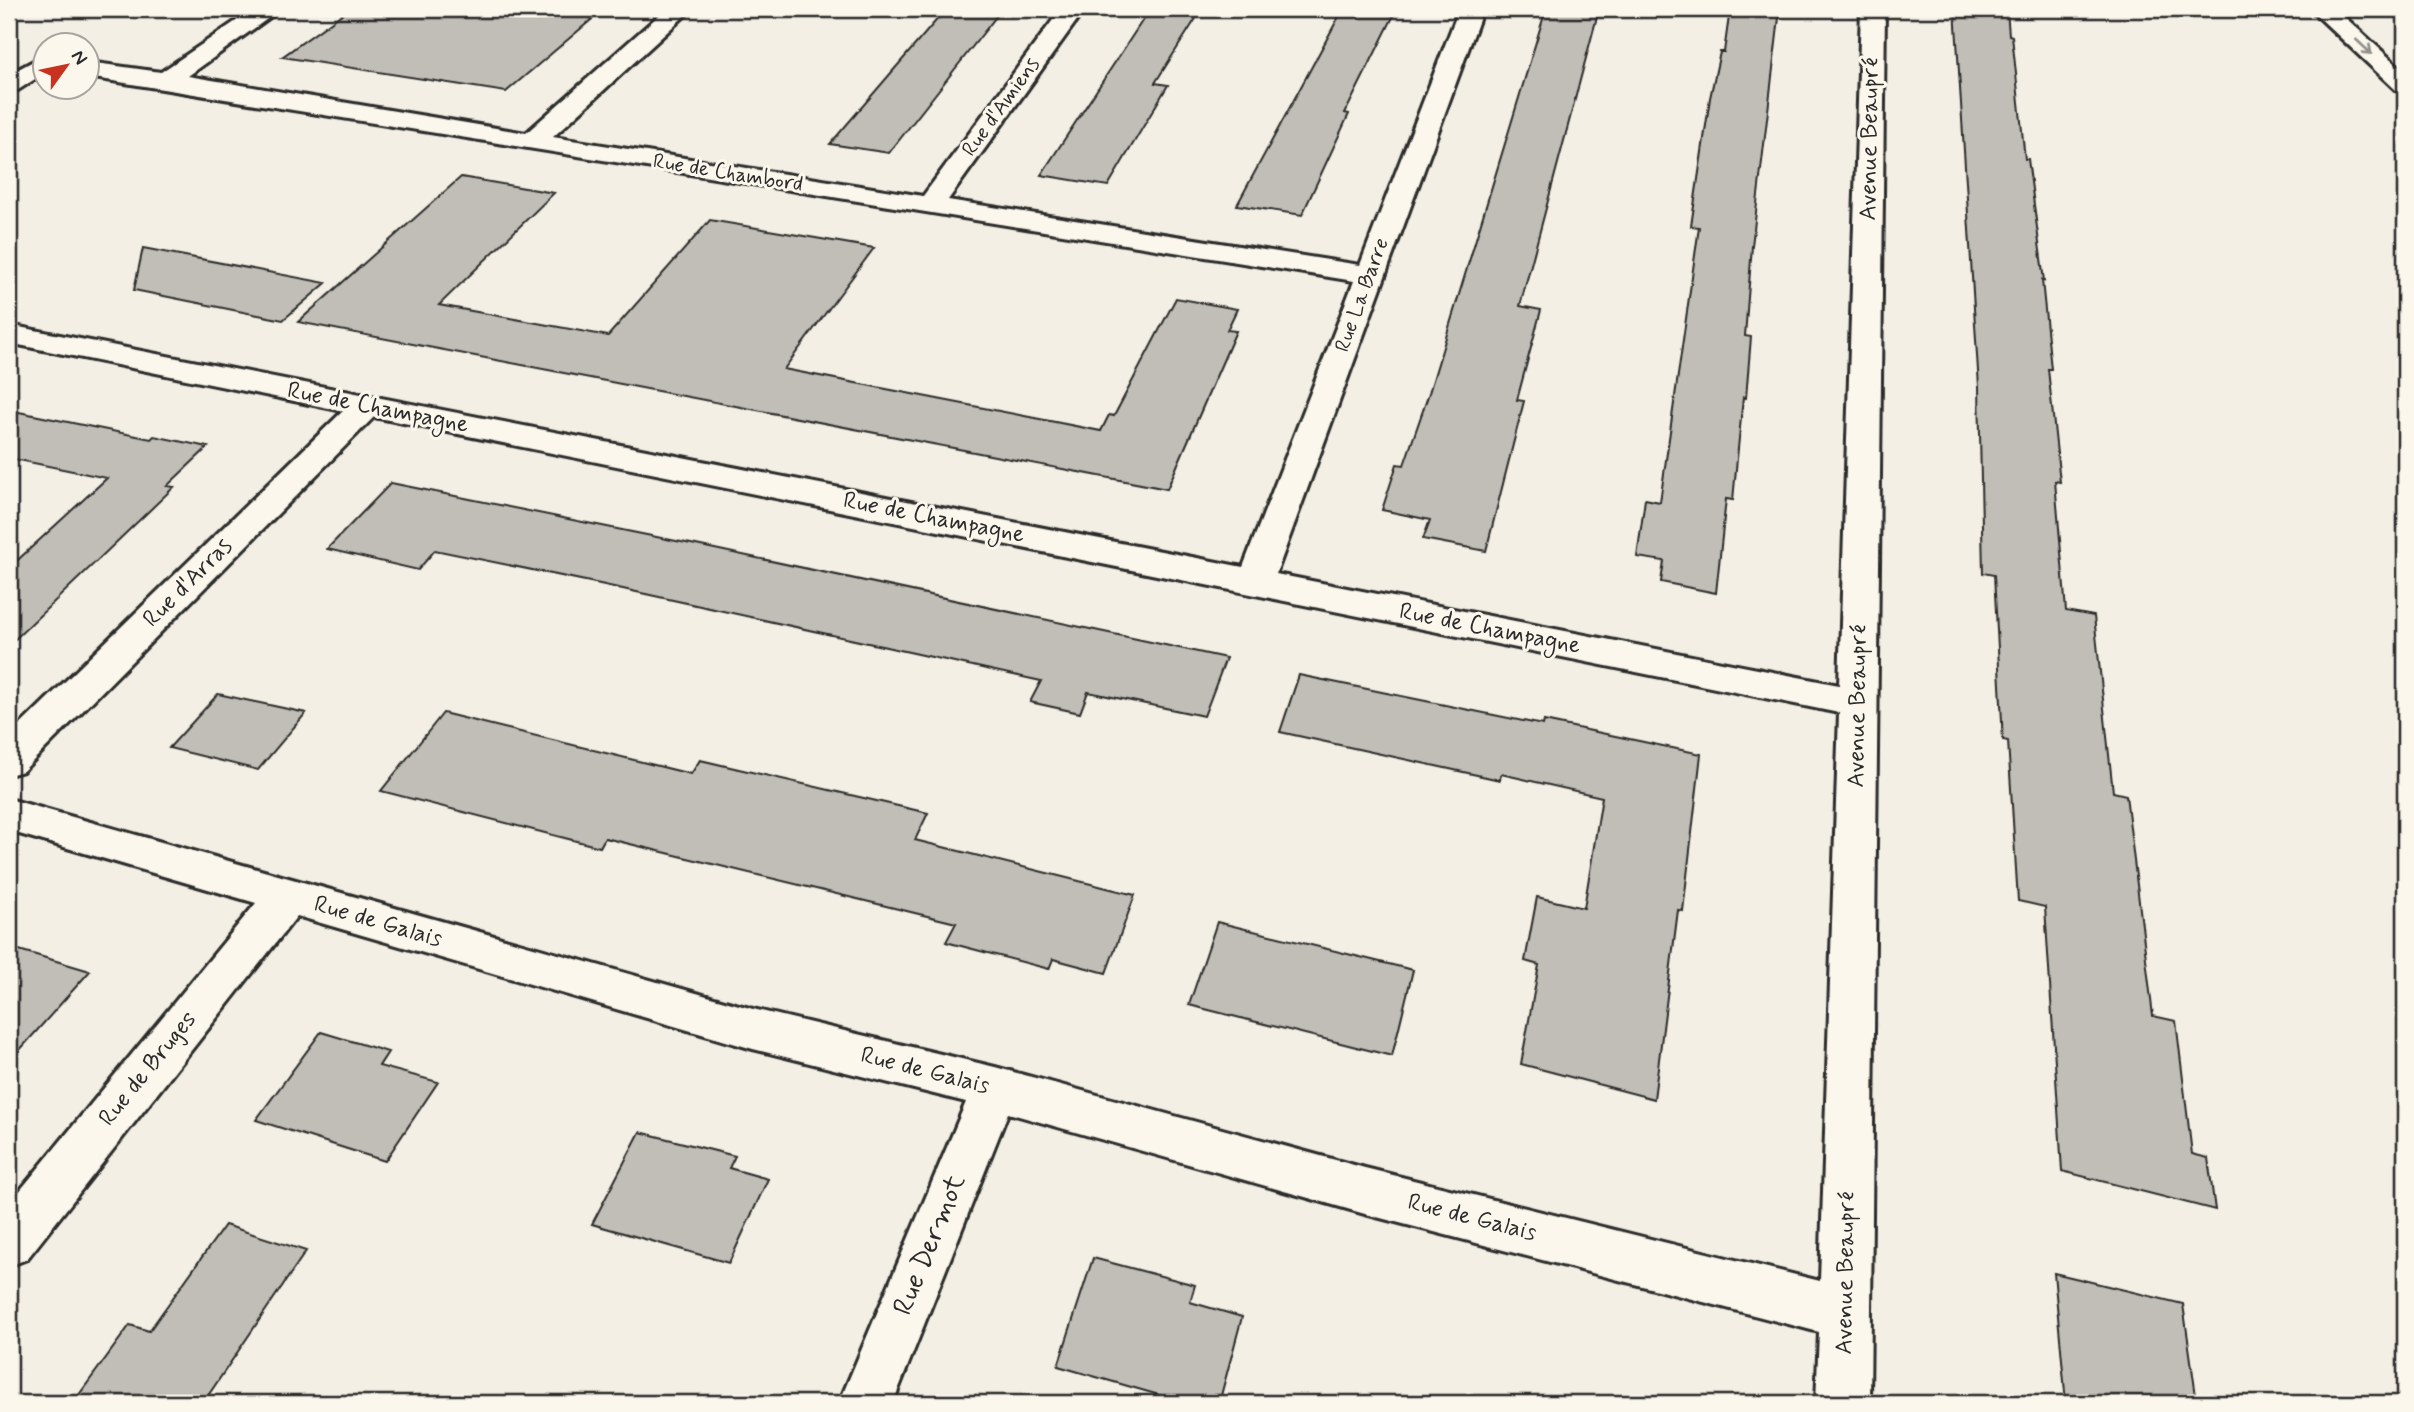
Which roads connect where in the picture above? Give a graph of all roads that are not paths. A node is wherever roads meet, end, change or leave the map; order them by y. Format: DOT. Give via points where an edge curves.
graph roads {
  1 [pos="269,9"];
  2 [pos="680,9"];
  3 [pos="1073,9"];
  4 [pos="1471,9"];
  5 [pos="1873,9"];
  6 [pos="2322,9"];
  7 [pos="9,60"];
  8 [pos="32,63"];
  9 [pos="32,71"];
  10 [pos="102,72"];
  11 [pos="166,80"];
  12 [pos="9,85"];
  13 [pos="2405,85"];
  14 [pos="532,142"];
  15 [pos="930,205"];
  16 [pos="1369,275"];
  17 [pos="9,334"];
  18 [pos="367,406"];
  19 [pos="1256,581"];
  20 [pos="1859,704"];
  21 [pos="9,760"];
  22 [pos="9,815"];
  23 [pos="287,896"];
  24 [pos="995,1088"];
  25 [pos="9,1242"];
  26 [pos="1845,1313"];
  27 [pos="866,1403"];
  28 [pos="1843,1403"];
  1 -- 11 [label="main road"];
  2 -- 14 [label="main road"];
  3 -- 15 [label="main road, Rue d'Amiens"];
  4 -- 16 [label="main road, Rue La Barre"];
  5 -- 20 [label="main road, Avenue Beaupré"];
  6 -- 13 [label="main road, one-way"];
  7 -- 8 [label="main road"];
  9 -- 12 [label="main road"];
  10 -- 11 [label="main road, Rue de Chambord"];
  11 -- 14 [label="main road, Rue de Chambord"];
  14 -- 15 [label="main road, Rue de Chambord"];
  15 -- 16 [label="main road, Rue de Chambord"];
  16 -- 19 [label="main road, Rue La Barre"];
  17 -- 18 [label="main road, Rue de Champagne"];
  18 -- 19 [label="main road, Rue de Champagne"];
  18 -- 21 [label="main road, Rue d'Arras"];
  19 -- 20 [label="main road, Rue de Champagne"];
  20 -- 26 [label="main road, Avenue Beaupré"];
  22 -- 23 [label="main road, Rue de Galais"];
  23 -- 24 [label="main road, Rue de Galais" via="753,1029"];
  23 -- 25 [label="main road, Rue de Bruges"];
  24 -- 26 [label="main road, Rue de Galais" via="1365,1191"];
  24 -- 27 [label="main road, Rue Dermot"];
  26 -- 28 [label="main road, Avenue Beaupré"];
}
